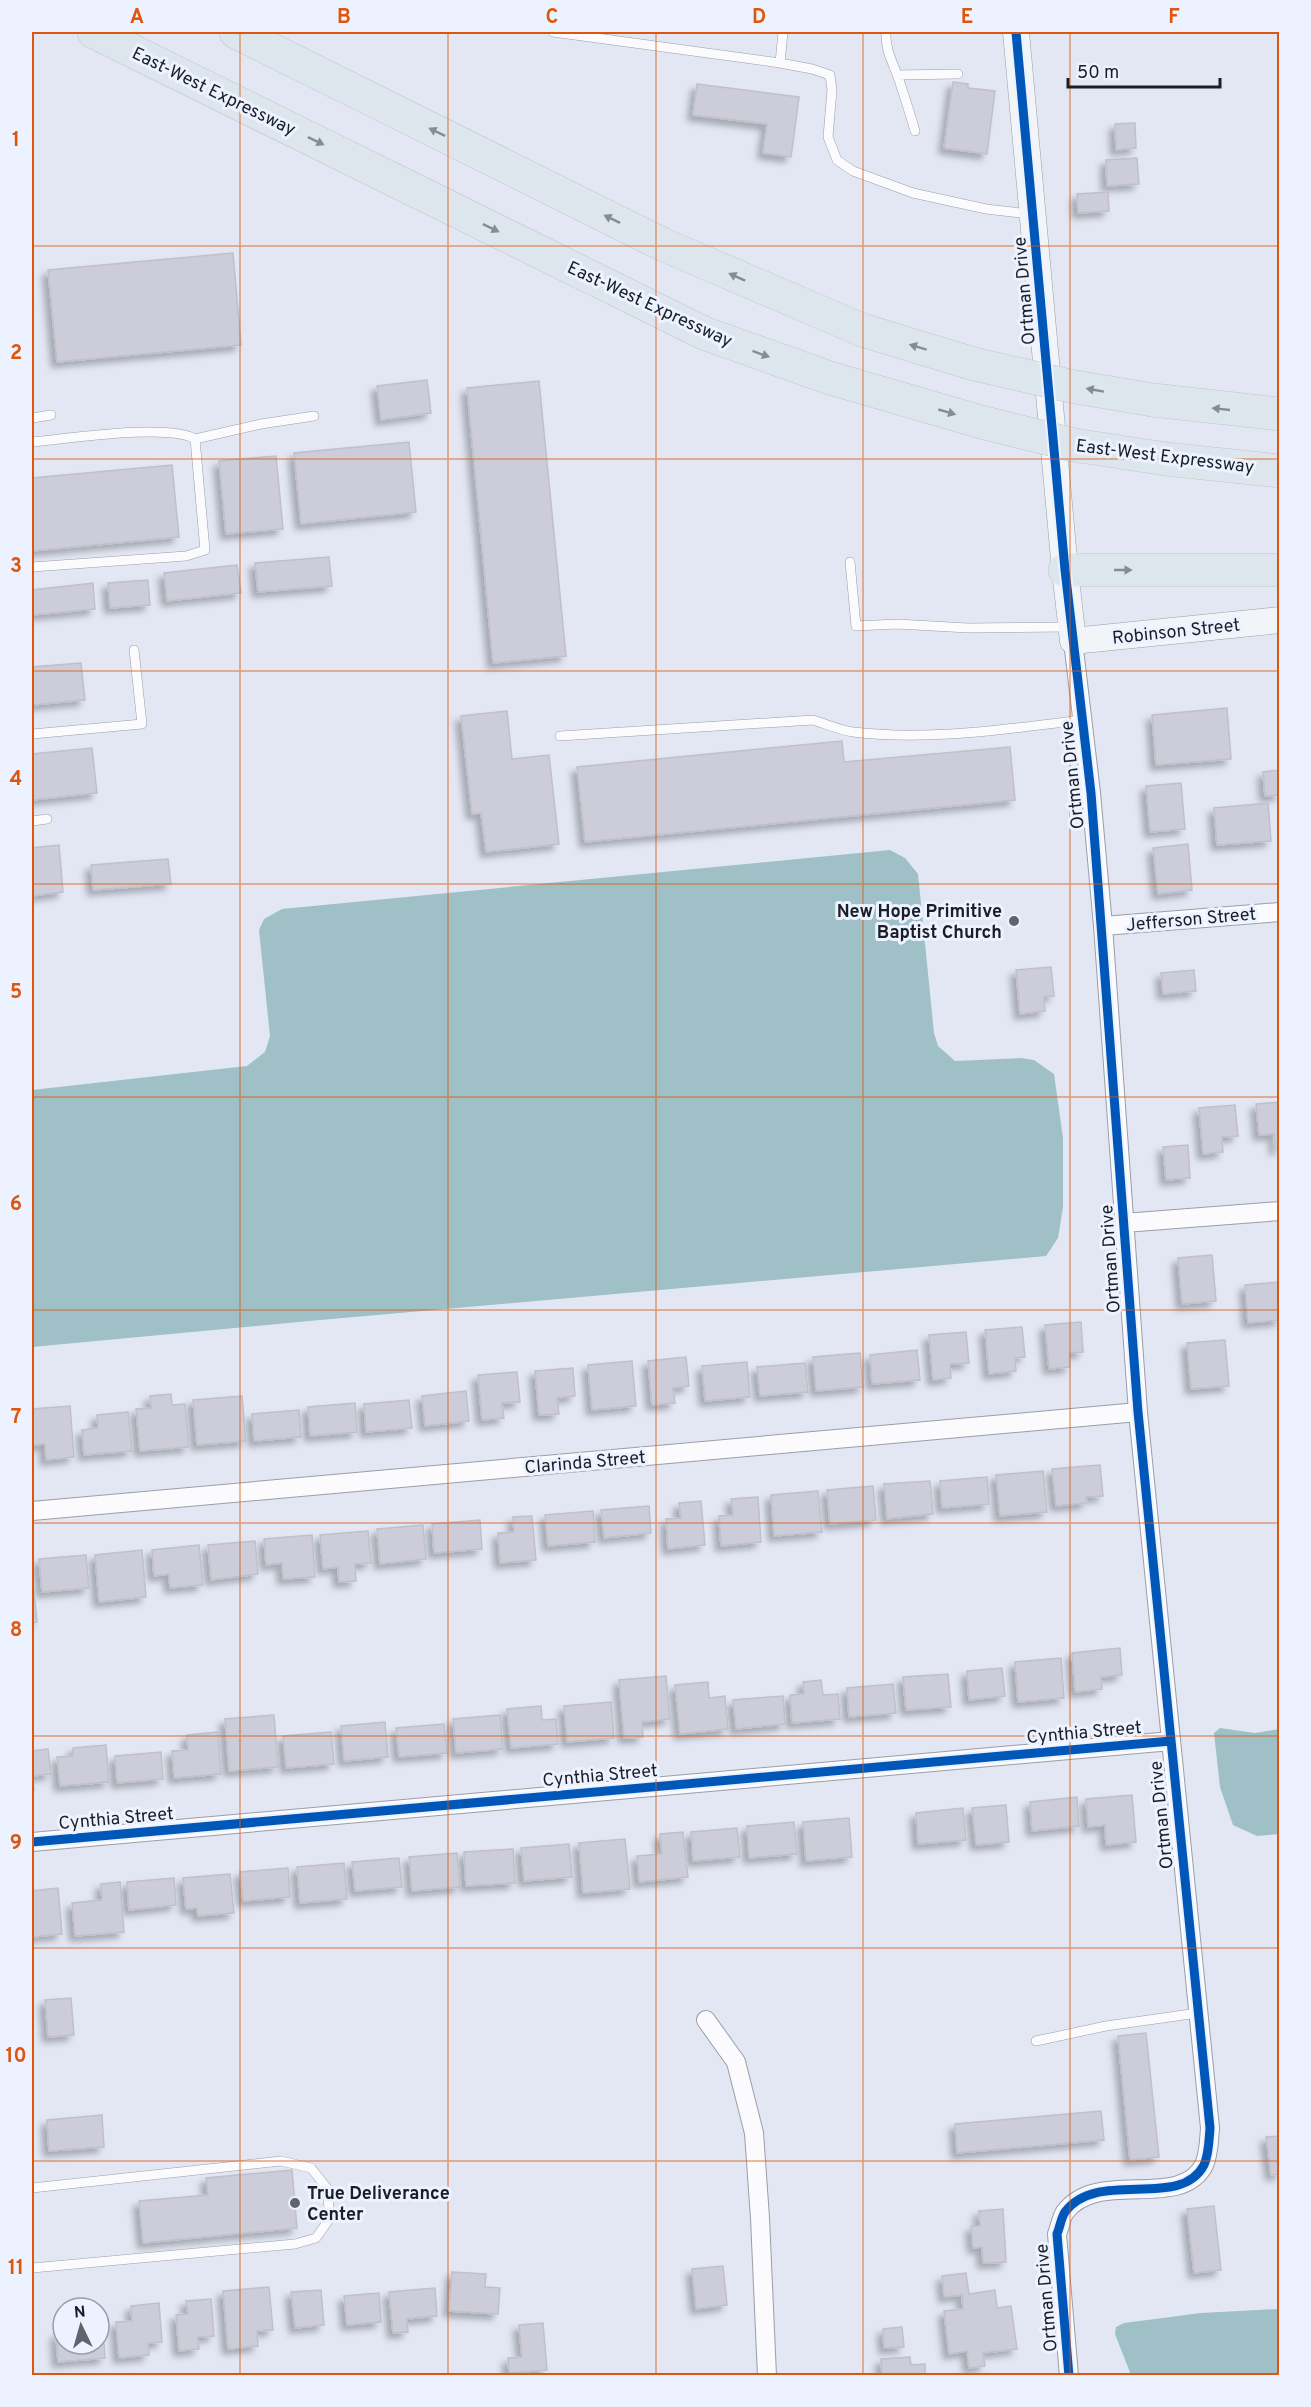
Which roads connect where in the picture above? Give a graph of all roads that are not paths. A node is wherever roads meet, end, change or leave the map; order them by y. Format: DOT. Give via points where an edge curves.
graph roads {
  1 [pos="94,32"];
  2 [pos="236,32"];
  3 [pos="553,32"];
  4 [pos="783,32"];
  5 [pos="886,32"];
  6 [pos="1017,32"];
  7 [pos="780,63"];
  8 [pos="958,74"];
  9 [pos="897,75"];
  10 [pos="915,131"];
  11 [pos="1034,215"];
  12 [pos="1280,414"];
  13 [pos="51,415"];
  14 [pos="314,416"];
  15 [pos="32,418"];
  16 [pos="195,440"];
  17 [pos="32,442"];
  18 [pos="1280,471"];
  19 [pos="850,562"];
  20 [pos="32,567"];
  21 [pos="1065,570"];
  22 [pos="1280,570"];
  23 [pos="1280,620"];
  24 [pos="1072,634"];
  25 [pos="134,650"];
  26 [pos="1082,720"];
  27 [pos="32,734"];
  28 [pos="560,736"];
  29 [pos="47,819"];
  30 [pos="32,821"];
  31 [pos="1280,912"];
  32 [pos="1103,927"];
  33 [pos="1280,1211"];
  34 [pos="1124,1223"];
  35 [pos="1138,1412"];
  36 [pos="32,1511"];
  37 [pos="1171,1741"];
  38 [pos="32,1842"];
  39 [pos="1198,2013"];
  40 [pos="706,2020"];
  41 [pos="1036,2041"];
  42 [pos="32,2188"];
  43 [pos="32,2268"];
  44 [pos="767,2376"];
  45 [pos="1069,2376"];
  1 -- 18 [label="highway, East-West Expressway, one-way, bridge" via="706,334 830,378 1074,445"];
  12 -- 2 [label="highway, one-way, bridge" via="1070,386 974,364 862,330 664,245"];
  3 -- 7 [label="lane"];
  4 -- 7 [label="lane"];
  5 -- 9 [label="lane" via="886,45"];
  6 -- 11 [label="main road, Ortman Drive"];
  7 -- 11 [label="lane" via="830,75 828,137 837,160 853,171 913,193"];
  8 -- 9 [label="lane"];
  9 -- 10 [label="lane"];
  11 -- 21 [label="main road, Ortman Drive"];
  13 -- 15 [label="lane"];
  14 -- 16 [label="lane"];
  16 -- 17 [label="lane" via="186,434 151,432"];
  16 -- 20 [label="lane" via="205,550 186,556"];
  19 -- 24 [label="lane" via="856,626 897,624"];
  21 -- 22 [label="highway, one-way"];
  21 -- 24 [label="main road, Ortman Drive"];
  23 -- 24 [label="main road, Robinson Street"];
  24 -- 26 [label="street, Ortman Drive"];
  25 -- 27 [label="lane" via="142,724"];
  26 -- 28 [label="lane" via="982,732 907,735 851,732 813,720"];
  26 -- 32 [label="street, Ortman Drive"];
  29 -- 30 [label="lane"];
  31 -- 32 [label="street, Jefferson Street"];
  32 -- 34 [label="street, Ortman Drive"];
  33 -- 34 [label="street"];
  34 -- 35 [label="street, Ortman Drive"];
  35 -- 36 [label="street, Clarinda Street"];
  35 -- 37 [label="street, Ortman Drive"];
  37 -- 38 [label="street, Cynthia Street"];
  37 -- 39 [label="street, Ortman Drive"];
  39 -- 41 [label="lane"];
  39 -- 45 [label="street, Ortman Drive" via="1210,2128 1203,2166 1193,2179 1175,2186 1100,2191 1080,2198 1064,2213 1057,2234"];
  40 -- 44 [label="street" via="736,2062 754,2133"];
  42 -- 43 [label="lane" via="281,2161 311,2168 327,2188 330,2218 316,2238 295,2244"];
}
